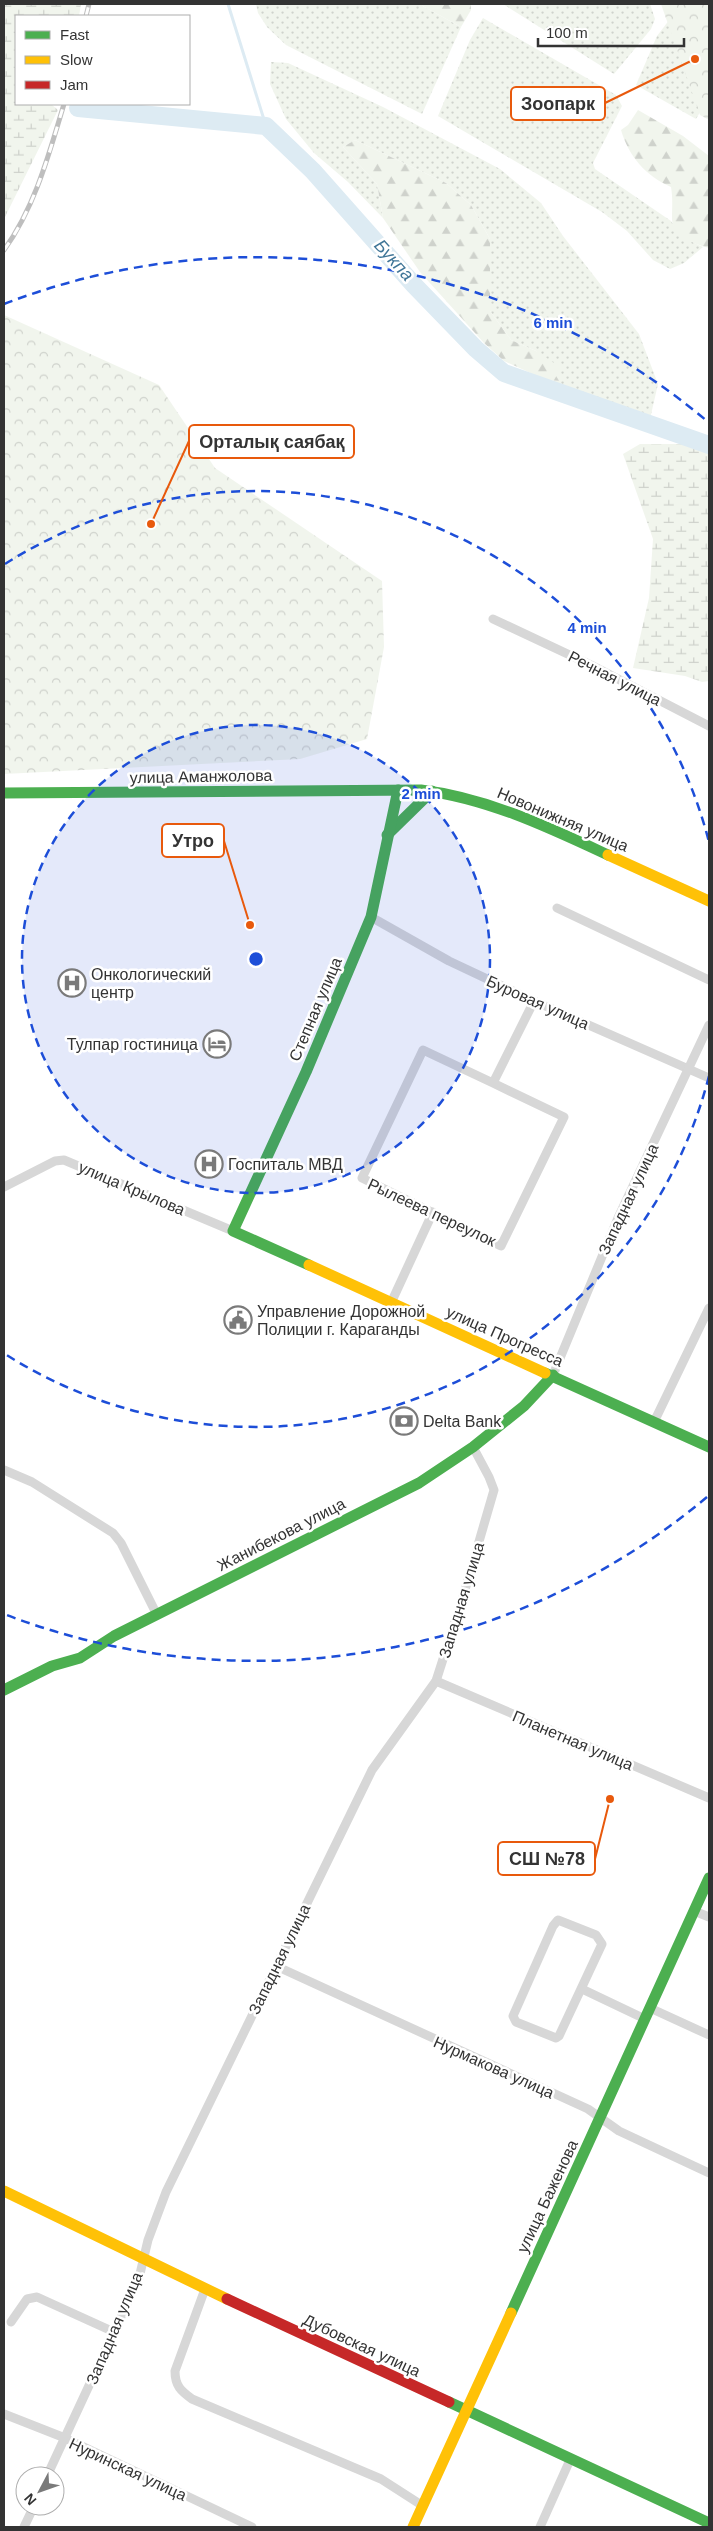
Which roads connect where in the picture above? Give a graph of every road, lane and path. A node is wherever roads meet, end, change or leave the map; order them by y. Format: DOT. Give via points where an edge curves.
graph roads {
  1 [pos="492,619"];
  2 [pos="709,726"];
  3 [pos="398,790"];
  4 [pos="432,791"];
  5 [pos="4,793"];
  6 [pos="387,835"];
  7 [pos="709,901"];
  8 [pos="557,908"];
  9 [pos="372,917"];
  10 [pos="709,980"];
  11 [pos="534,1001"];
  12 [pos="709,1025"];
  13 [pos="689,1069"];
  14 [pos="709,1078"];
  15 [pos="493,1083"];
  16 [pos="4,1187"];
  17 [pos="433,1212"];
  18 [pos="233,1231"];
  19 [pos="391,1303"];
  20 [pos="709,1308"];
  21 [pos="553,1375"];
  22 [pos="654,1422"];
  23 [pos="473,1447"];
  24 [pos="709,1447"];
  25 [pos="4,1470"];
  26 [pos="157,1615"];
  27 [pos="436,1681"];
  28 [pos="4,1690"];
  29 [pos="709,1798"];
  30 [pos="709,1878"];
  31 [pos="694,1910"];
  32 [pos="709,1917"];
  33 [pos="276,1966"];
  34 [pos="582,1990"];
  35 [pos="650,2008"];
  36 [pos="645,2019"];
  37 [pos="709,2035"];
  38 [pos="601,2119"];
  39 [pos="709,2173"];
  40 [pos="4,2191"];
  41 [pos="142,2260"];
  42 [pos="205,2289"];
  43 [pos="11,2322"];
  44 [pos="114,2332"];
  45 [pos="466,2412"];
  46 [pos="4,2414"];
  47 [pos="64,2438"];
  48 [pos="570,2460"];
  49 [pos="52,2466"];
  50 [pos="423,2506"];
  51 [pos="708,2524"];
  52 [pos="252,2527"];
  53 [pos="413,2527"];
  54 [pos="540,2527"];
  1 -- 2 [label="street, Речная улица" via="591,665"];
  3 -- 4 [label="main road, Новонижняя улица"];
  3 -- 5 [label="main road, улица Аманжолова"];
  3 -- 6 [label="main road, Степная улица"];
  4 -- 6 [label="main road"];
  4 -- 7 [label="main road, Новонижняя улица" via="453,794 547,827"];
  6 -- 9 [label="main road, Степная улица"];
  8 -- 10 [label="street"];
  9 -- 11 [label="street, Буровая улица" via="449,961"];
  9 -- 18 [label="main road, Степная улица"];
  11 -- 13 [label="street, Буровая улица"];
  11 -- 15 [label="street"];
  12 -- 13 [label="street, Западная улица"];
  13 -- 14 [label="street, Буровая улица"];
  13 -- 21 [label="street, Западная улица" via="618,1218"];
  15 -- 17 [label="street, Рылеева переулок" via="423,1050 390,1115 362,1178"];
  15 -- 17 [label="street, Рылеева переулок" via="564,1117 501,1246"];
  16 -- 18 [label="street, улица Крылова" via="55,1161 64,1160"];
  17 -- 19 [label="street"];
  18 -- 19 [label="main road, улица Прогресса"];
  19 -- 21 [label="main road, улица Прогресса"];
  20 -- 22 [label="street"];
  21 -- 22 [label="main road, улица Прогресса"];
  21 -- 23 [label="main road, Жанибекова улица" via="524,1406"];
  22 -- 24 [label="main road, улица Прогресса"];
  23 -- 26 [label="main road, Жанибекова улица" via="419,1482"];
  23 -- 27 [label="street, Западная улица" via="494,1490"];
  25 -- 26 [label="street" via="32,1482 113,1533"];
  26 -- 28 [label="main road, Жанибекова улица" via="114,1636 80,1658 52,1666"];
  27 -- 29 [label="street, Планетная улица"];
  27 -- 33 [label="street, Западная улица" via="372,1770"];
  30 -- 31 [label="main road, улица Баженова"];
  31 -- 32 [label="street"];
  31 -- 35 [label="main road, улица Баженова"];
  33 -- 38 [label="street, Нурмакова улица" via="588,2109"];
  33 -- 41 [label="street, Западная улица" via="166,2192"];
  34 -- 34 [label="street" via="602,1941 558,1920 514,2019 558,2037"];
  34 -- 36 [label="street"];
  35 -- 36 [label="main road, улица Баженова"];
  35 -- 37 [label="street"];
  36 -- 38 [label="main road, улица Баженова"];
  38 -- 39 [label="street, Нурмакова улица" via="619,2131"];
  38 -- 45 [label="main road, улица Баженова"];
  40 -- 41 [label="main road, Дубовская улица"];
  41 -- 42 [label="main road, Дубовская улица"];
  41 -- 44 [label="street, Западная улица" via="139,2278"];
  42 -- 45 [label="main road, Дубовская улица"];
  42 -- 50 [label="street" via="175,2371 175,2381 180,2390 192,2399 381,2479"];
  43 -- 44 [label="street" via="27,2299 36,2297"];
  44 -- 47 [label="street, Западная улица"];
  45 -- 48 [label="main road, Дубовская улица"];
  45 -- 50 [label="main road, улица Баженова"];
  46 -- 47 [label="street, Нуринская улица"];
  47 -- 49 [label="street, Западная улица"];
  47 -- 52 [label="street, Нуринская улица"];
  48 -- 51 [label="main road, Дубовская улица"];
  48 -- 54 [label="street"];
  50 -- 53 [label="main road, улица Баженова"];
}
